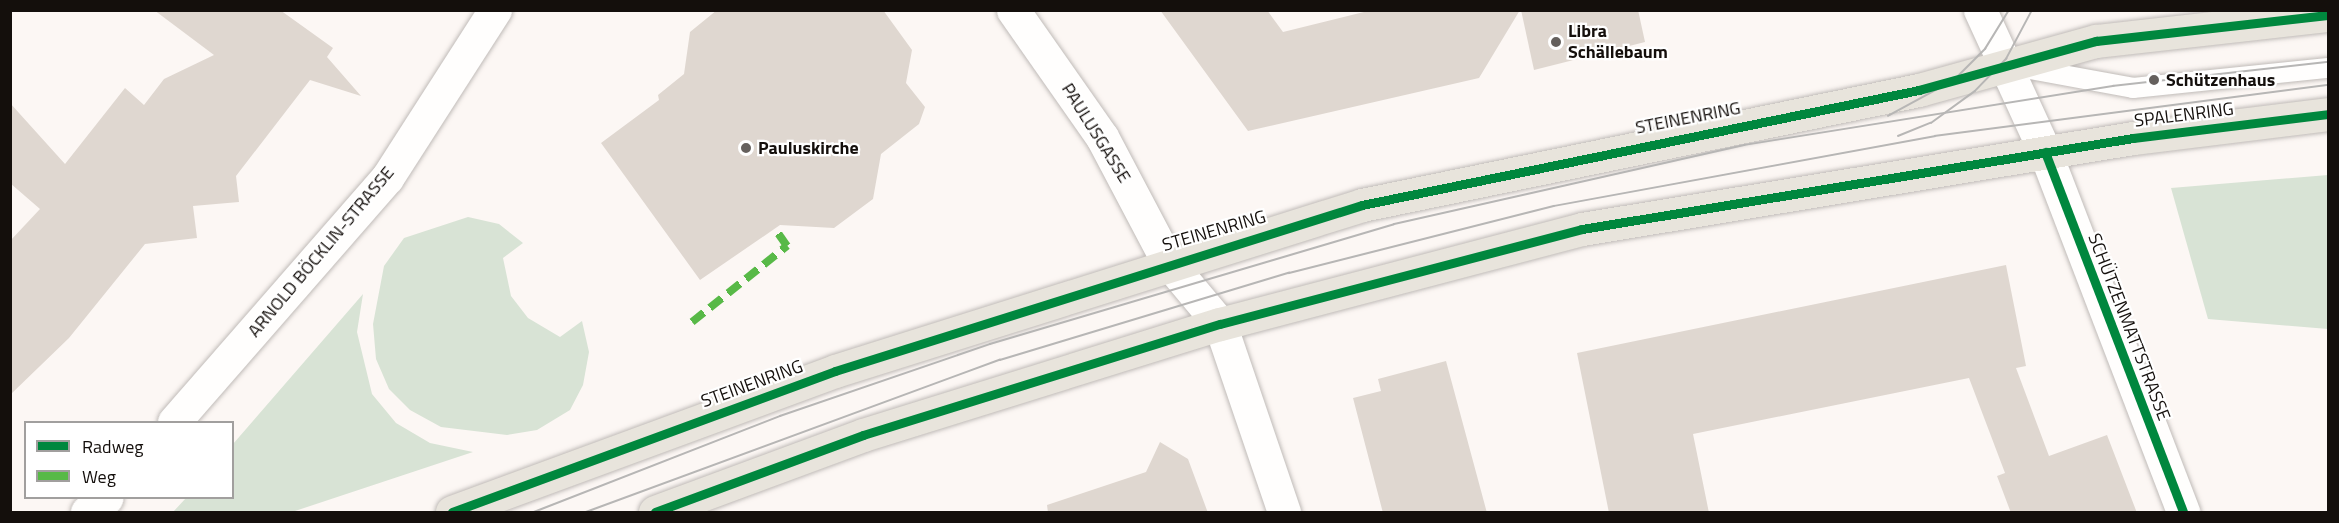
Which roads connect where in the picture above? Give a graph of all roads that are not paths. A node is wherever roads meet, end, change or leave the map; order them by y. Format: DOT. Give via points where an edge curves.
graph roads {
  1 [pos="495,10"];
  2 [pos="1013,10"];
  3 [pos="1980,10"];
  4 [pos="2328,15"];
  5 [pos="2010,65"];
  6 [pos="2328,68"];
  7 [pos="2328,114"];
  8 [pos="2045,152"];
  9 [pos="1168,262"];
  10 [pos="1220,324"];
  11 [pos="176,421"];
  12 [pos="105,499"];
  13 [pos="111,499"];
  14 [pos="87,513"];
  15 [pos="105,513"];
  16 [pos="452,513"];
  17 [pos="655,513"];
  18 [pos="1284,513"];
  19 [pos="2183,513"];
  1 -- 11 [label="street, ARNOLD BÖCKLIN-STRASSE" via="387,178"];
  2 -- 9 [label="street, PAULUSGASSE" via="1102,137"];
  3 -- 5 [label="street, SCHÜTZENMATTSTRASSE"];
  4 -- 5 [label="main road" via="2096,41"];
  5 -- 6 [label="lane" via="2133,88"];
  5 -- 8 [label="street, SCHÜTZENMATTSTRASSE"];
  5 -- 9 [label="main road, STEINENRING" via="1919,90 1362,205"];
  7 -- 8 [label="main road, SPALENRING"];
  8 -- 10 [label="main road" via="1582,229"];
  8 -- 19 [label="street, SCHÜTZENMATTSTRASSE"];
  9 -- 10 [label="street, PAULUSGASSE"];
  9 -- 16 [label="main road, STEINENRING" via="835,371"];
  10 -- 17 [label="main road" via="863,435"];
  10 -- 18 [label="street"];
  12 -- 14 [label="street"];
  13 -- 15 [label="street"];
}
